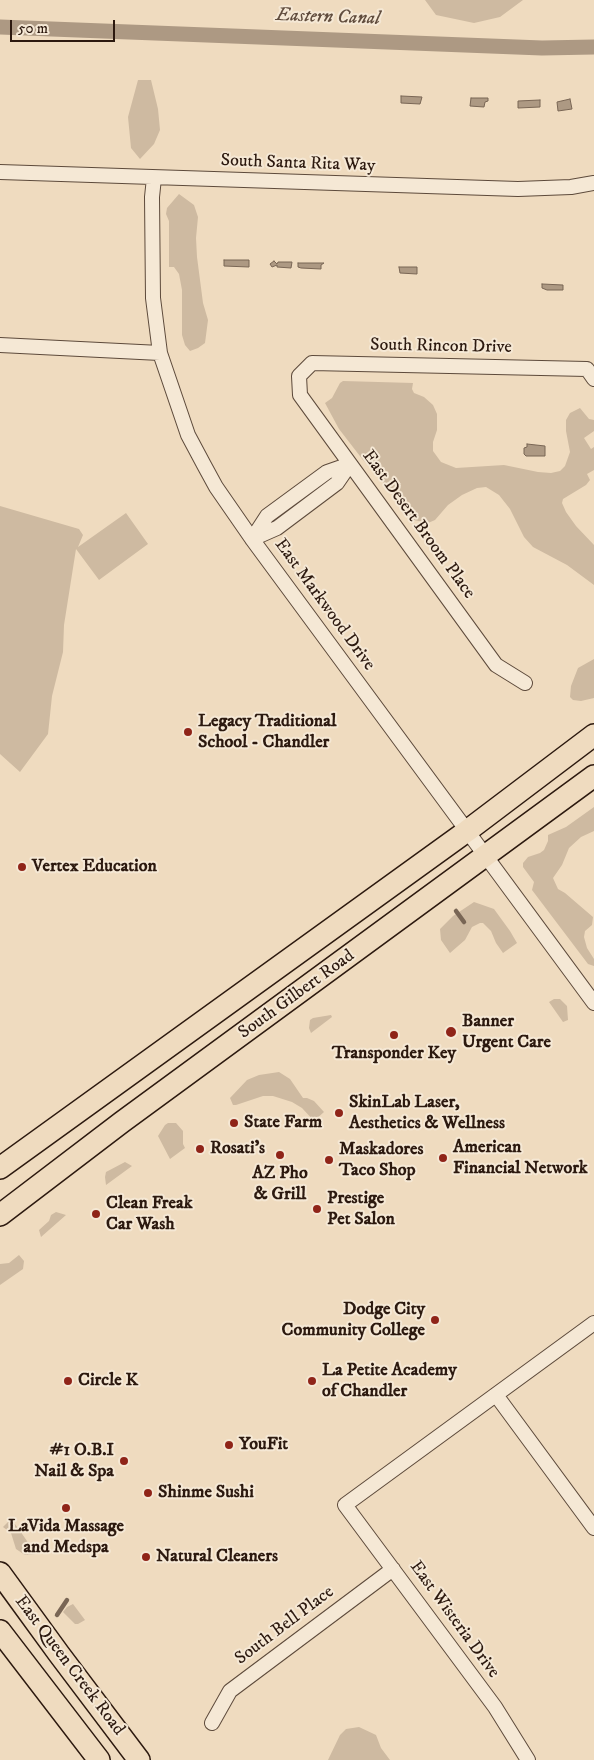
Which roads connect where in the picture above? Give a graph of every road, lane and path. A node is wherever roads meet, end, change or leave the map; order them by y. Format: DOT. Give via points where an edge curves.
graph roads {
  1 [pos="0,172"];
  2 [pos="154,178"];
  3 [pos="594,183"];
  4 [pos="0,345"];
  5 [pos="160,353"];
  6 [pos="591,374"];
  7 [pos="299,376"];
  8 [pos="350,464"];
  9 [pos="252,539"];
  10 [pos="526,683"];
  11 [pos="594,735"];
  12 [pos="594,776"];
  13 [pos="467,831"];
  14 [pos="485,855"];
  15 [pos="594,1003"];
  16 [pos="0,1168"];
  17 [pos="0,1215"];
  18 [pos="594,1323"];
  19 [pos="496,1395"];
  20 [pos="594,1528"];
  21 [pos="393,1569"];
  22 [pos="0,1572"];
  23 [pos="0,1631"];
  24 [pos="59,1654"];
  25 [pos="32,1673"];
  26 [pos="212,1723"];
  27 [pos="99,1760"];
  28 [pos="139,1760"];
  29 [pos="528,1760"];
  1 -- 2 [label="street, South Santa Rita Way"];
  2 -- 3 [label="street, South Santa Rita Way" via="518,189 571,188"];
  2 -- 5 [label="street, East Markwood Drive" via="154,298"];
  4 -- 5 [label="street"];
  5 -- 9 [label="street, East Markwood Drive" via="188,435 216,487"];
  6 -- 7 [label="street, South Rincon Drive" via="312,363"];
  7 -- 8 [label="street, East Desert Broom Place" via="300,395"];
  8 -- 9 [label="street" via="337,483 277,528"];
  8 -- 10 [label="street, East Desert Broom Place" via="496,665"];
  9 -- 13 [label="street, East Markwood Drive"];
  11 -- 13 [label="main road, South Gilbert Road"];
  12 -- 14 [label="main road, South Gilbert Road"];
  13 -- 14 [label="street, East Markwood Drive"];
  13 -- 16 [label="main road, South Gilbert Road"];
  14 -- 15 [label="street, East Markwood Drive"];
  14 -- 17 [label="main road, South Gilbert Road"];
  18 -- 19 [label="street"];
  19 -- 20 [label="street"];
  19 -- 21 [label="street, East Wisteria Drive" via="345,1505"];
  21 -- 26 [label="street, South Bell Place" via="230,1691"];
  21 -- 29 [label="street, East Wisteria Drive" via="495,1707"];
  22 -- 24 [label="main road, East Queen Creek Road"];
  23 -- 25 [label="main road, East Queen Creek Road"];
  24 -- 25 [label="main road"];
  24 -- 28 [label="main road, East Queen Creek Road"];
  25 -- 27 [label="main road, East Queen Creek Road"];
}
